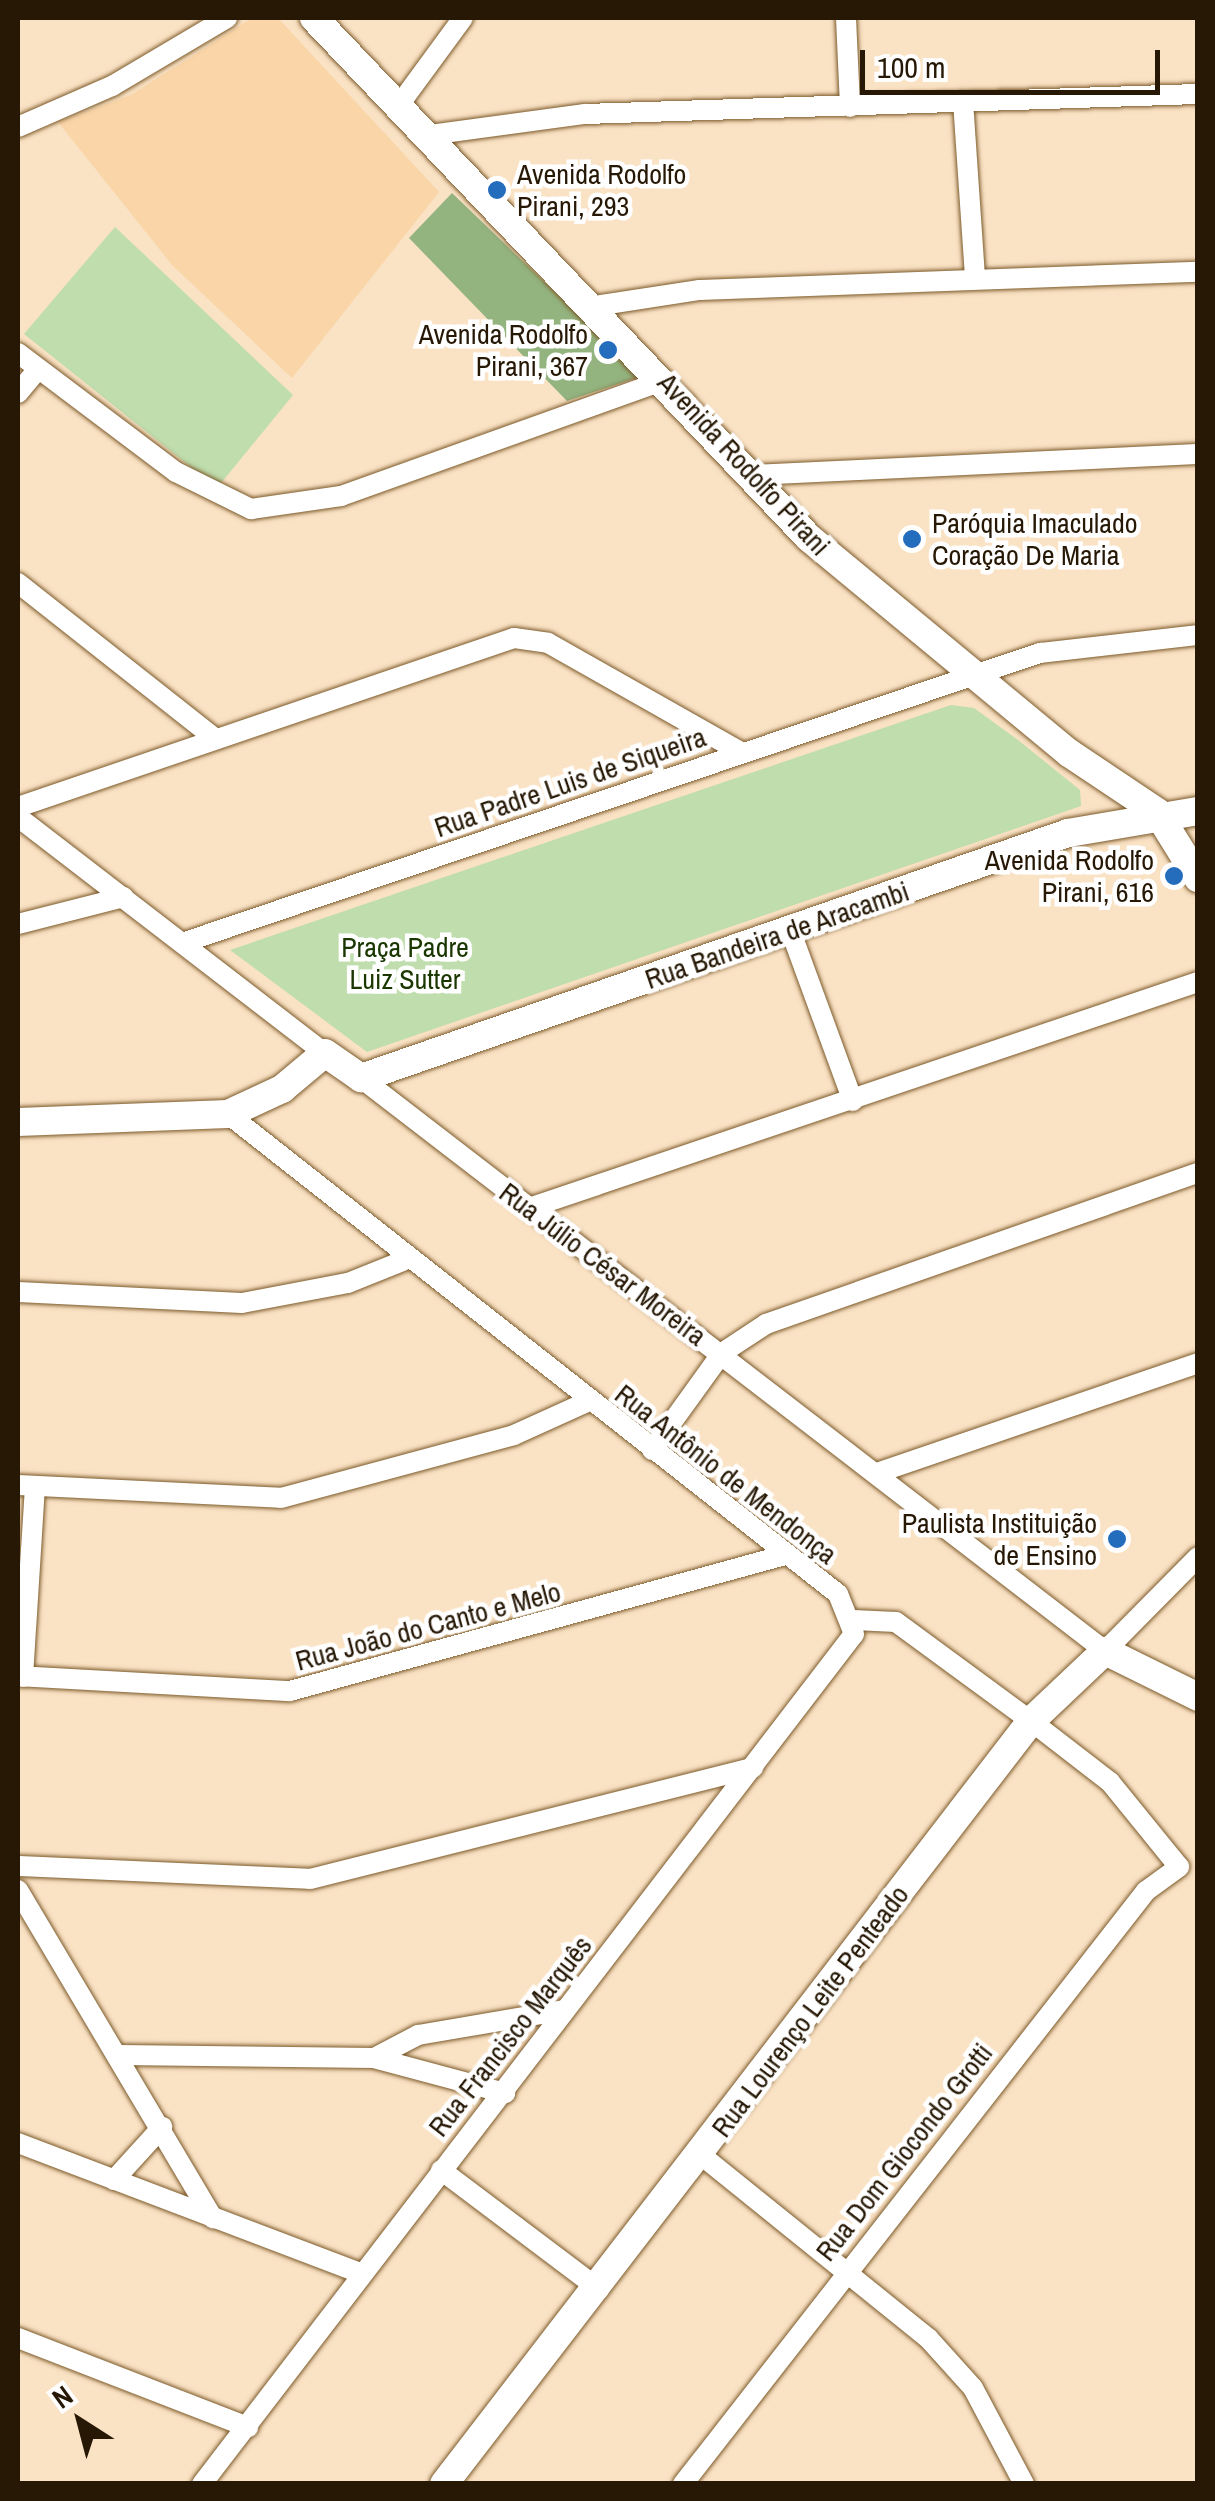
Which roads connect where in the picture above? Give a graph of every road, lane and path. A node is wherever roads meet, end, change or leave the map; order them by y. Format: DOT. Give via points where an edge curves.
graph roads {
  1 [pos="227,18"];
  2 [pos="314,18"];
  3 [pos="462,18"];
  4 [pos="846,18"];
  5 [pos="1198,94"];
  6 [pos="963,101"];
  7 [pos="399,105"];
  8 [pos="850,106"];
  9 [pos="18,126"];
  10 [pos="429,135"];
  11 [pos="1198,272"];
  12 [pos="975,279"];
  13 [pos="595,306"];
  14 [pos="18,353"];
  15 [pos="38,369"];
  16 [pos="665,380"];
  17 [pos="18,394"];
  18 [pos="1198,454"];
  19 [pos="752,475"];
  20 [pos="18,583"];
  21 [pos="1198,635"];
  22 [pos="973,675"];
  23 [pos="213,737"];
  24 [pos="741,752"];
  25 [pos="18,807"];
  26 [pos="1198,811"];
  27 [pos="1157,812"];
  28 [pos="18,818"];
  29 [pos="1198,878"];
  30 [pos="124,897"];
  31 [pos="18,924"];
  32 [pos="791,932"];
  33 [pos="184,942"];
  34 [pos="1198,982"];
  35 [pos="325,1053"];
  36 [pos="361,1078"];
  37 [pos="853,1100"];
  38 [pos="228,1114"];
  39 [pos="18,1122"];
  40 [pos="1198,1174"];
  41 [pos="528,1208"];
  42 [pos="403,1261"];
  43 [pos="18,1292"];
  44 [pos="722,1353"];
  45 [pos="1198,1363"];
  46 [pos="587,1402"];
  47 [pos="652,1450"];
  48 [pos="877,1473"];
  49 [pos="26,1486"];
  50 [pos="784,1555"];
  51 [pos="1198,1557"];
  52 [pos="853,1620"];
  53 [pos="1106,1651"];
  54 [pos="20,1676"];
  55 [pos="1198,1696"];
  56 [pos="1030,1721"];
  57 [pos="753,1768"];
  58 [pos="18,1866"];
  59 [pos="1188,1869"];
  60 [pos="18,1890"];
  61 [pos="564,2010"];
  62 [pos="119,2054"];
  63 [pos="374,2058"];
  64 [pos="505,2092"];
  65 [pos="162,2127"];
  66 [pos="18,2144"];
  67 [pos="700,2155"];
  68 [pos="441,2170"];
  69 [pos="114,2180"];
  70 [pos="213,2218"];
  71 [pos="845,2269"];
  72 [pos="361,2274"];
  73 [pos="599,2290"];
  74 [pos="18,2338"];
  75 [pos="248,2427"];
  76 [pos="202,2484"];
  77 [pos="444,2484"];
  78 [pos="683,2484"];
  79 [pos="1024,2484"];
  1 -- 9 [label="street" via="112,86"];
  2 -- 7 [label="main road, Avenida Rodolfo Pirani"];
  3 -- 7 [label="street"];
  4 -- 8 [label="street"];
  5 -- 6 [label="street"];
  6 -- 8 [label="street"];
  6 -- 12 [label="street"];
  7 -- 10 [label="main road, Avenida Rodolfo Pirani"];
  8 -- 10 [label="street" via="585,114"];
  10 -- 13 [label="main road, Avenida Rodolfo Pirani"];
  11 -- 12 [label="street"];
  12 -- 13 [label="street" via="700,290"];
  13 -- 16 [label="main road, Avenida Rodolfo Pirani"];
  14 -- 15 [label="street"];
  15 -- 16 [label="street" via="219,500 278,510"];
  15 -- 17 [label="street"];
  16 -- 19 [label="main road, Avenida Rodolfo Pirani"];
  18 -- 19 [label="street"];
  19 -- 22 [label="main road, Avenida Rodolfo Pirani" via="844,570"];
  20 -- 23 [label="street"];
  21 -- 22 [label="street, Rua Padre Luis de Siqueira" via="1105,640"];
  22 -- 24 [label="street, Rua Padre Luis de Siqueira"];
  22 -- 27 [label="main road, Avenida Rodolfo Pirani"];
  23 -- 24 [label="street" via="514,638 548,643"];
  23 -- 25 [label="street"];
  24 -- 33 [label="street, Rua Padre Luis de Siqueira"];
  26 -- 27 [label="main road, Rua Bandeira de Aracambi"];
  27 -- 29 [label="main road, Avenida Rodolfo Pirani"];
  27 -- 32 [label="main road, Rua Bandeira de Aracambi" via="1068,833"];
  28 -- 30 [label="street, Rua Júlio César Moreira"];
  30 -- 31 [label="street"];
  30 -- 33 [label="street, Rua Júlio César Moreira"];
  32 -- 36 [label="main road, Rua Bandeira de Aracambi"];
  32 -- 37 [label="street"];
  33 -- 35 [label="street, Rua Júlio César Moreira"];
  34 -- 37 [label="street"];
  35 -- 36 [label="main road, Rua Júlio César Moreira"];
  35 -- 38 [label="main road" via="282,1089"];
  36 -- 41 [label="street, Rua Júlio César Moreira"];
  37 -- 41 [label="street"];
  38 -- 39 [label="main road"];
  38 -- 42 [label="street, Rua Antônio de Mendonça"];
  40 -- 44 [label="street" via="766,1324"];
  41 -- 44 [label="street, Rua Júlio César Moreira"];
  42 -- 43 [label="street" via="348,1282 242,1303"];
  42 -- 46 [label="street, Rua Antônio de Mendonça"];
  44 -- 47 [label="street"];
  44 -- 48 [label="street, Rua Júlio César Moreira"];
  45 -- 48 [label="street"];
  46 -- 47 [label="street, Rua Antônio de Mendonça"];
  46 -- 49 [label="street" via="514,1435 280,1498"];
  47 -- 50 [label="street, Rua Antônio de Mendonça"];
  48 -- 53 [label="street, Rua Júlio César Moreira"];
  49 -- 54 [label="street"];
  50 -- 52 [label="street, Rua Antônio de Mendonça" via="838,1594"];
  50 -- 54 [label="street, Rua João do Canto e Melo" via="290,1691"];
  51 -- 53 [label="street, Rua Lourenço Leite Penteado"];
  52 -- 56 [label="street" via="896,1622"];
  52 -- 57 [label="street, Rua Francisco Marquês" via="848,1647"];
  53 -- 55 [label="main road, Rua Júlio César Moreira"];
  53 -- 56 [label="main road, Rua Lourenço Leite Penteado"];
  56 -- 59 [label="street" via="1110,1782"];
  56 -- 67 [label="main road, Rua Lourenço Leite Penteado"];
  57 -- 58 [label="street" via="310,1879"];
  57 -- 61 [label="street, Rua Francisco Marquês"];
  59 -- 71 [label="street, Rua Dom Giocondo Grotti" via="1146,1891"];
  60 -- 62 [label="street"];
  61 -- 63 [label="street" via="418,2035"];
  61 -- 64 [label="street, Rua Francisco Marquês"];
  62 -- 63 [label="street"];
  62 -- 65 [label="street"];
  63 -- 64 [label="street"];
  64 -- 68 [label="street, Rua Francisco Marquês"];
  65 -- 69 [label="street"];
  65 -- 70 [label="street"];
  66 -- 69 [label="street"];
  67 -- 71 [label="street"];
  67 -- 73 [label="main road, Rua Lourenço Leite Penteado"];
  68 -- 72 [label="street, Rua Francisco Marquês"];
  68 -- 73 [label="street"];
  69 -- 70 [label="street"];
  70 -- 72 [label="street"];
  71 -- 78 [label="street, Rua Dom Giocondo Grotti"];
  71 -- 79 [label="street" via="972,2388"];
  72 -- 75 [label="street, Rua Francisco Marquês"];
  73 -- 77 [label="main road, Rua Lourenço Leite Penteado"];
  74 -- 75 [label="street"];
  75 -- 76 [label="street, Rua Francisco Marquês"];
}
